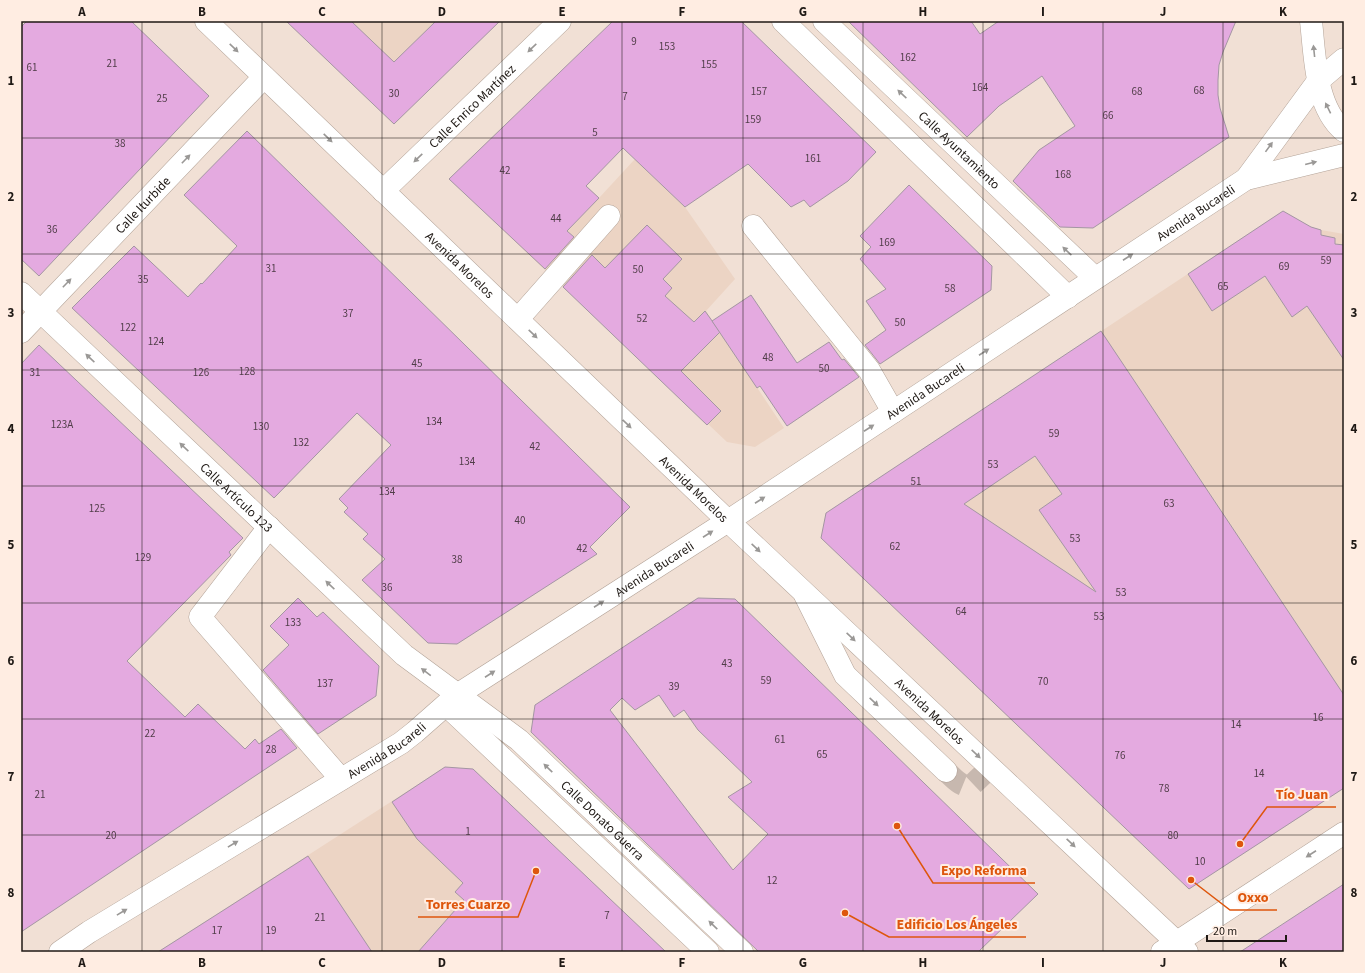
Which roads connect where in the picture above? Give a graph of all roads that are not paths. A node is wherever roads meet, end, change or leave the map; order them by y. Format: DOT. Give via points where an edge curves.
graph roads {
  1 [pos="206,21"];
  2 [pos="560,21"];
  3 [pos="783,21"];
  4 [pos="824,21"];
  5 [pos="1312,21"];
  6 [pos="1344,59"];
  7 [pos="264,77"];
  8 [pos="1318,81"];
  9 [pos="1344,131"];
  10 [pos="1344,155"];
  11 [pos="1246,179"];
  12 [pos="384,191"];
  13 [pos="609,216"];
  14 [pos="753,226"];
  15 [pos="1095,278"];
  16 [pos="21,293"];
  17 [pos="1068,297"];
  18 [pos="40,311"];
  19 [pos="518,319"];
  20 [pos="21,332"];
  21 [pos="893,412"];
  22 [pos="728,521"];
  23 [pos="269,527"];
  24 [pos="804,593"];
  25 [pos="452,700"];
  26 [pos="946,771"];
  27 [pos="341,779"];
  28 [pos="1344,833"];
  29 [pos="1175,949"];
  30 [pos="60,952"];
  31 [pos="708,952"];
  32 [pos="742,952"];
  1 -- 7 [label="main road, Avenida Morelos, one-way"];
  2 -- 12 [label="main road, Calle Enrico Martínez, one-way"];
  3 -- 17 [label="main road"];
  15 -- 4 [label="main road, Calle Ayuntamiento, one-way"];
  8 -- 5 [label="main road, one-way"];
  6 -- 8 [label="main road, Avenida Bucareli"];
  7 -- 12 [label="main road, Avenida Morelos, one-way"];
  18 -- 7 [label="main road, Calle Iturbide, one-way"];
  9 -- 8 [label="main road, one-way" via="1327,109"];
  11 -- 8 [label="main road, Avenida Bucareli, one-way"];
  11 -- 10 [label="main road, Avenida Bucareli, one-way"];
  15 -- 11 [label="main road, Avenida Bucareli, one-way"];
  12 -- 19 [label="main road, Avenida Morelos"];
  13 -- 19 [label="main road"];
  14 -- 21 [label="main road" via="869,370"];
  15 -- 17 [label="main road, Avenida Bucareli"];
  16 -- 18 [label="main road, Calle Artículo 123"];
  21 -- 17 [label="main road, Avenida Bucareli, one-way"];
  18 -- 20 [label="main road, Calle Iturbide"];
  23 -- 18 [label="main road, Calle Artículo 123, one-way"];
  19 -- 22 [label="main road, Avenida Morelos, one-way"];
  22 -- 21 [label="main road, Avenida Bucareli, one-way"];
  22 -- 24 [label="main road, Avenida Morelos, one-way"];
  25 -- 22 [label="main road, Avenida Bucareli, one-way"];
  25 -- 23 [label="main road, Calle Artículo 123, one-way"];
  23 -- 27 [label="main road" via="200,617"];
  24 -- 26 [label="main road, one-way" via="845,675"];
  24 -- 29 [label="main road, Avenida Morelos, one-way"];
  25 -- 27 [label="main road, Avenida Bucareli" via="401,743"];
  25 -- 31 [label="main road"];
  32 -- 25 [label="main road, Calle Donato Guerra, one-way" via="519,740"];
  30 -- 27 [label="main road, Avenida Bucareli, one-way"];
  28 -- 29 [label="main road, one-way"];
}
